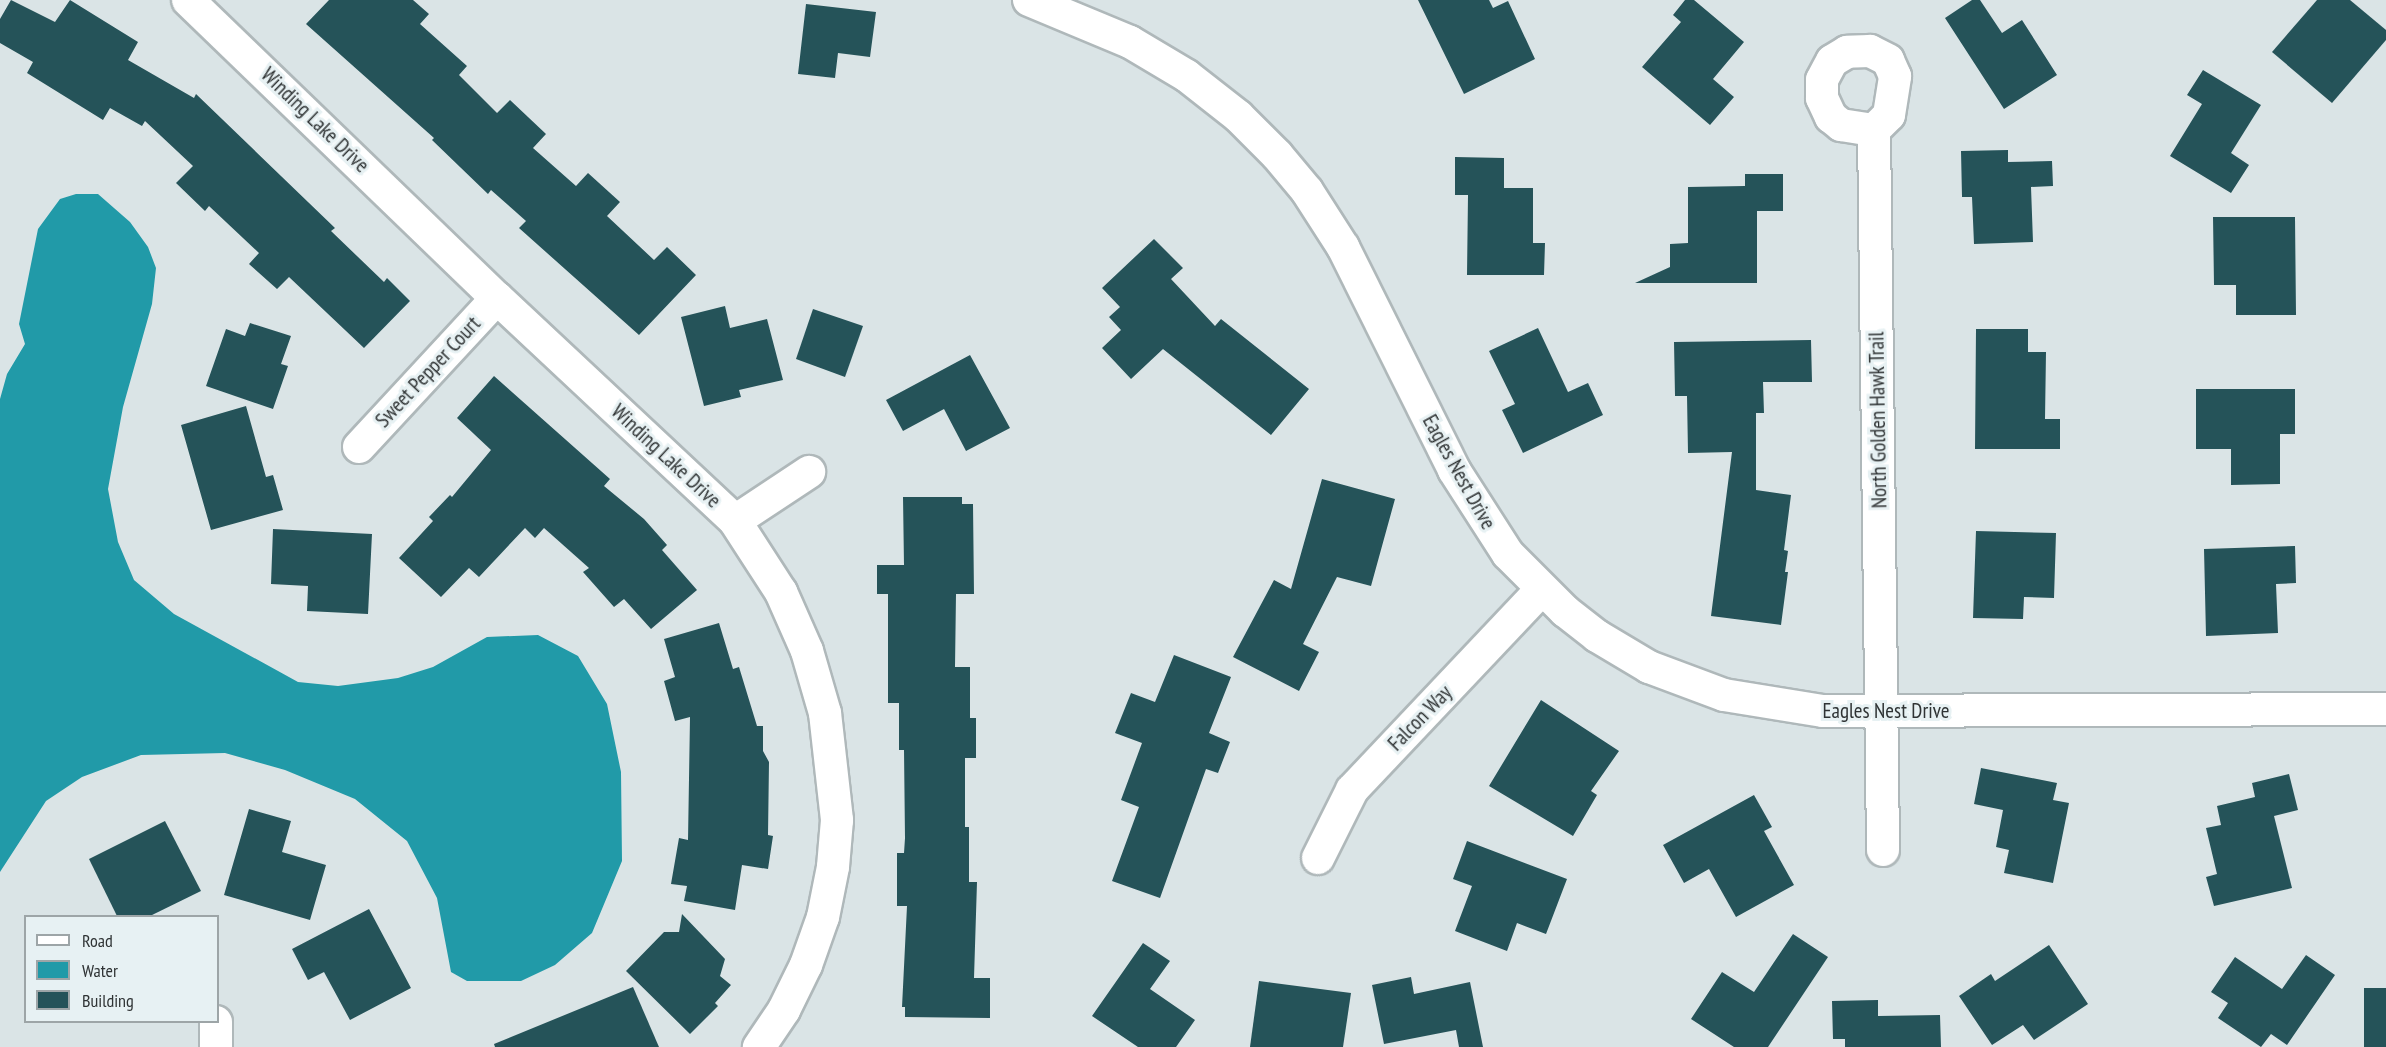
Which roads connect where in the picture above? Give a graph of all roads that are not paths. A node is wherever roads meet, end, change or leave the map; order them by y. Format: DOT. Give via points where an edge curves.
graph roads {
  1 [pos="188,0"];
  2 [pos="1029,0"];
  3 [pos="1874,130"];
  4 [pos="497,298"];
  5 [pos="359,447"];
  6 [pos="809,472"];
  7 [pos="735,521"];
  8 [pos="1541,591"];
  9 [pos="2386,709"];
  10 [pos="1882,711"];
  11 [pos="1883,850"];
  12 [pos="1318,858"];
  13 [pos="216,1023"];
  14 [pos="216,1047"];
  15 [pos="759,1047"];
  1 -- 4 [label="street, Winding Lake Drive"];
  2 -- 8 [label="street, Eagles Nest Drive" via="1130,42 1187,76 1238,116 1277,155 1307,191 1343,247 1473,506"];
  3 -- 10 [label="street, North Golden Hawk Trail"];
  4 -- 5 [label="street, Sweet Pepper Court"];
  4 -- 7 [label="street, Winding Lake Drive"];
  6 -- 7 [label="street"];
  7 -- 15 [label="street, Winding Lake Drive" via="781,592 807,651 825,713 835,777 833,867 823,917 784,1011"];
  8 -- 10 [label="street, Eagles Nest Drive" via="1597,636 1686,683 1783,708"];
  8 -- 12 [label="street, Falcon Way" via="1352,790"];
  9 -- 10 [label="street, Eagles Nest Drive"];
  10 -- 11 [label="street, North Golden Hawk Trail"];
  13 -- 14 [label="street"];
}
